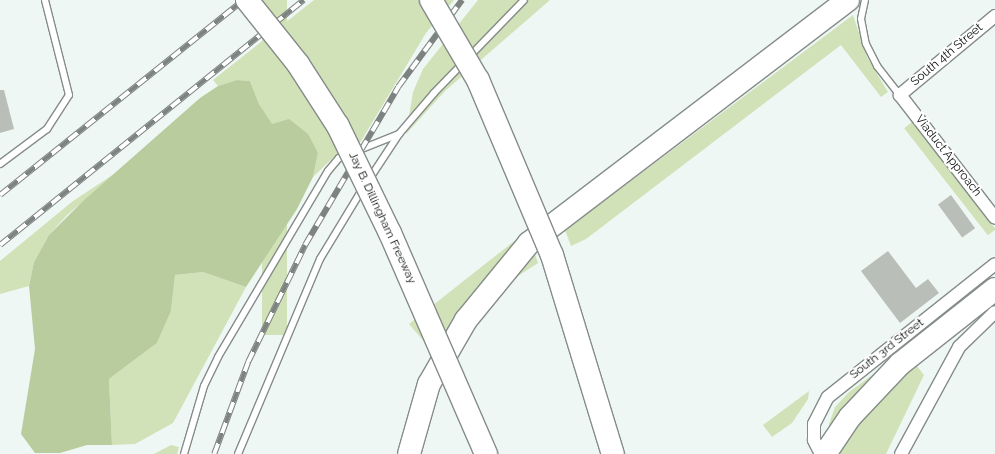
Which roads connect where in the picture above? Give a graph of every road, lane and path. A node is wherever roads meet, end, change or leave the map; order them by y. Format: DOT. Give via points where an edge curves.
graph roads {
  1 [pos="45,0"];
  2 [pos="246,0"];
  3 [pos="430,0"];
  4 [pos="524,0"];
  5 [pos="848,0"];
  6 [pos="865,0"];
  7 [pos="995,16"];
  8 [pos="900,95"];
  9 [pos="399,134"];
  10 [pos="0,164"];
  11 [pos="995,218"];
  12 [pos="995,264"];
  13 [pos="995,289"];
  14 [pos="995,312"];
  15 [pos="184,454"];
  16 [pos="238,454"];
  17 [pos="409,454"];
  18 [pos="486,454"];
  19 [pos="613,454"];
  20 [pos="821,454"];
  21 [pos="825,454"];
  22 [pos="900,454"];
  1 -- 10 [label="lane" via="69,95 46,129"];
  2 -- 18 [label="highway, Jay B. Dillingham Freeway, bridge" via="298,64 338,126 390,232"];
  3 -- 19 [label="highway, bridge" via="478,80 552,255"];
  4 -- 9 [label="lane"];
  5 -- 17 [label="highway, bridge" via="529,244 466,320 429,384"];
  6 -- 8 [label="lane" via="861,19 866,44 877,66"];
  7 -- 8 [label="street, South 4th Street"];
  8 -- 11 [label="street, Viaduct Approach"];
  9 -- 15 [label="lane" via="339,158 328,171 218,357 204,386"];
  9 -- 16 [label="lane" via="320,259"];
  12 -- 20 [label="street, South 3rd Street" via="828,396 814,424 814,440"];
  13 -- 21 [label="highway" via="900,364 850,417"];
  14 -- 22 [label="street" via="959,347"];
}
